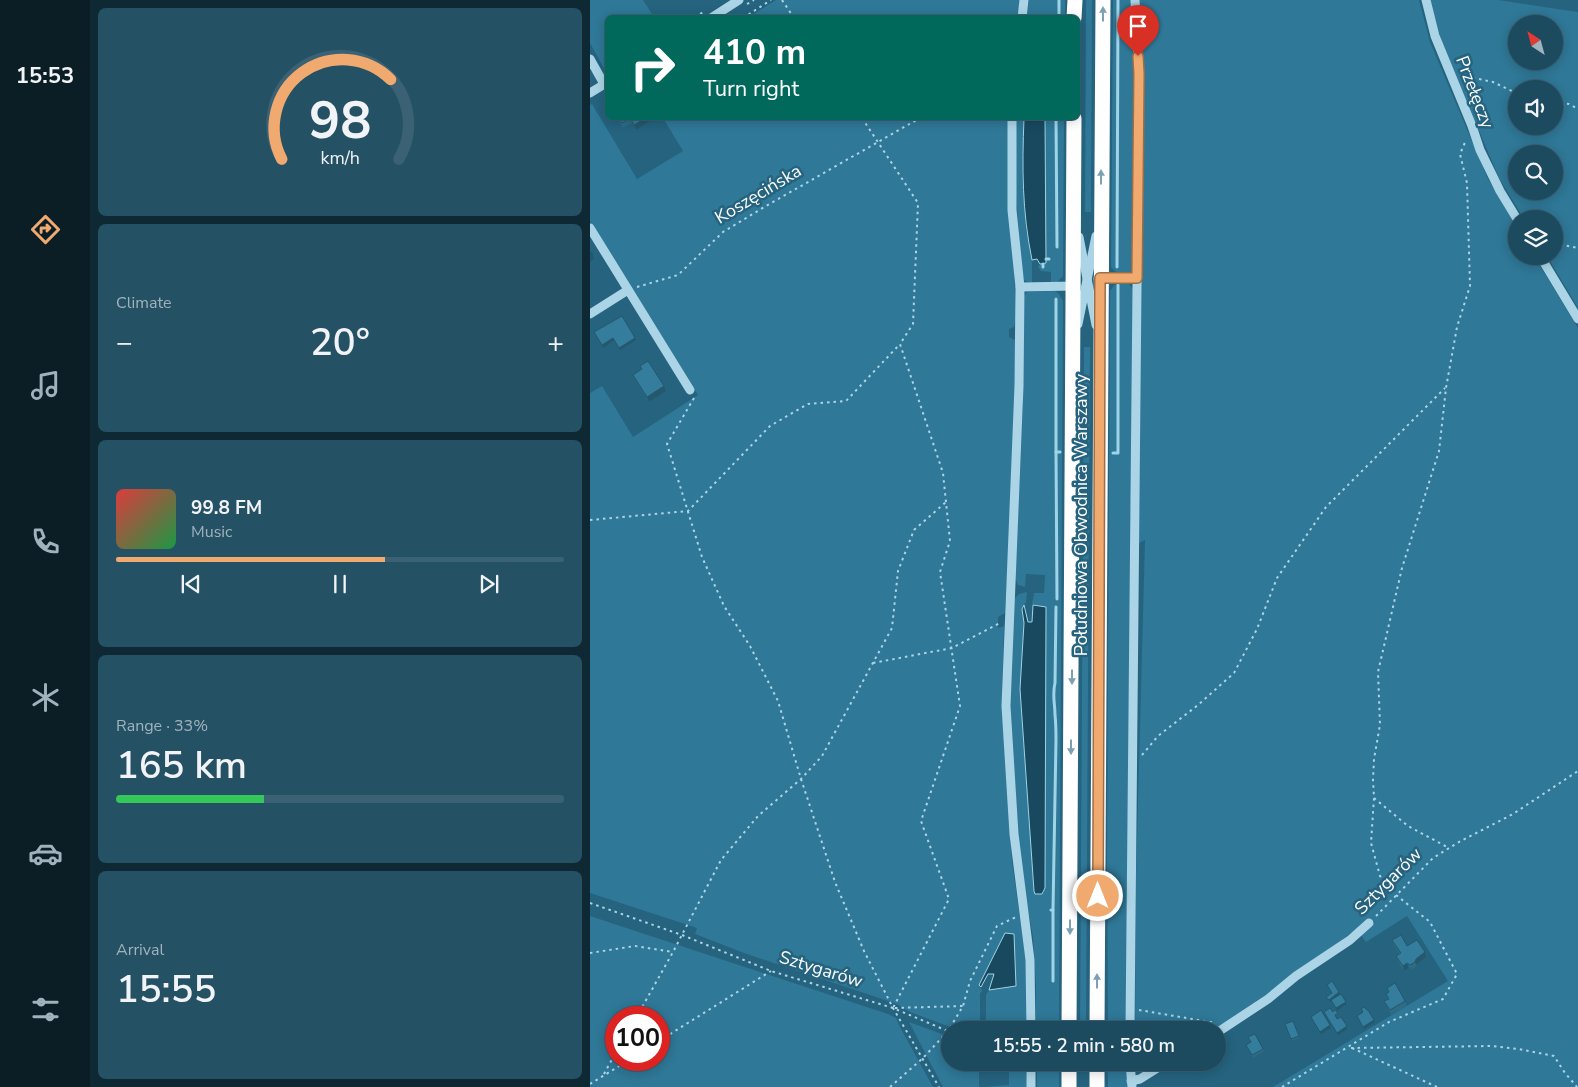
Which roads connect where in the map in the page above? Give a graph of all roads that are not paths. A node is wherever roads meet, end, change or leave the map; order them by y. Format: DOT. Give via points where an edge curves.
graph roads {
  1 [pos="739,0"];
  2 [pos="1024,0"];
  3 [pos="1075,0"];
  4 [pos="1103,0"];
  5 [pos="1135,0"];
  6 [pos="1426,0"];
  7 [pos="716,15"];
  8 [pos="1022,15"];
  9 [pos="1074,15"];
  10 [pos="590,59"];
  11 [pos="605,82"];
  12 [pos="605,84"];
  13 [pos="590,93"];
  14 [pos="1012,120"];
  15 [pos="1074,120"];
  16 [pos="1512,210"];
  17 [pos="590,228"];
  18 [pos="1545,265"];
  19 [pos="1137,278"];
  20 [pos="1087,282"];
  21 [pos="1020,287"];
  22 [pos="628,290"];
  23 [pos="590,314"];
  24 [pos="1578,319"];
  25 [pos="690,390"];
  26 [pos="1369,923"];
  27 [pos="1031,1021"];
  28 [pos="1069,1021"];
  29 [pos="1097,1021"];
  30 [pos="1130,1021"];
  31 [pos="1226,1027"];
  32 [pos="1031,1071"];
  33 [pos="1069,1071"];
  34 [pos="1097,1071"];
  35 [pos="1131,1071"];
  36 [pos="1153,1071"];
  37 [pos="1132,1084"];
  38 [pos="1031,1087"];
  39 [pos="1069,1087"];
  40 [pos="1097,1087"];
  1 -- 7 [label="street"];
  2 -- 8 [label="street"];
  3 -- 9 [label="highway"];
  20 -- 4 [label="highway, Południowa Obwodnica Warszawy, one-way" via="1101,212"];
  5 -- 19 [label="street" via="1139,74"];
  6 -- 16 [label="street, Przełęczy" via="1435,36 1480,150"];
  10 -- 11 [label="street"];
  12 -- 13 [label="street"];
  14 -- 21 [label="street" via="1012,210"];
  15 -- 20 [label="highway, Południowa Obwodnica Warszawy" via="1074,213"];
  17 -- 22 [label="street"];
  18 -- 24 [label="street"];
  19 -- 20 [label="street"];
  19 -- 30 [label="street"];
  20 -- 21 [label="street"];
  20 -- 28 [label="highway, Południowa Obwodnica Warszawy, one-way" via="1074,348"];
  29 -- 20 [label="highway, Południowa Obwodnica Warszawy, one-way" via="1100,347"];
  21 -- 27 [label="street" via="1020,386 1006,706 1014,834 1030,960"];
  22 -- 23 [label="street"];
  22 -- 25 [label="street"];
  26 -- 31 [label="street, Sztygarów" via="1350,940"];
  32 -- 38 [label="street"];
  33 -- 39 [label="highway"];
  34 -- 40 [label="highway"];
  35 -- 37 [label="street"];
  36 -- 37 [label="street"];
}
